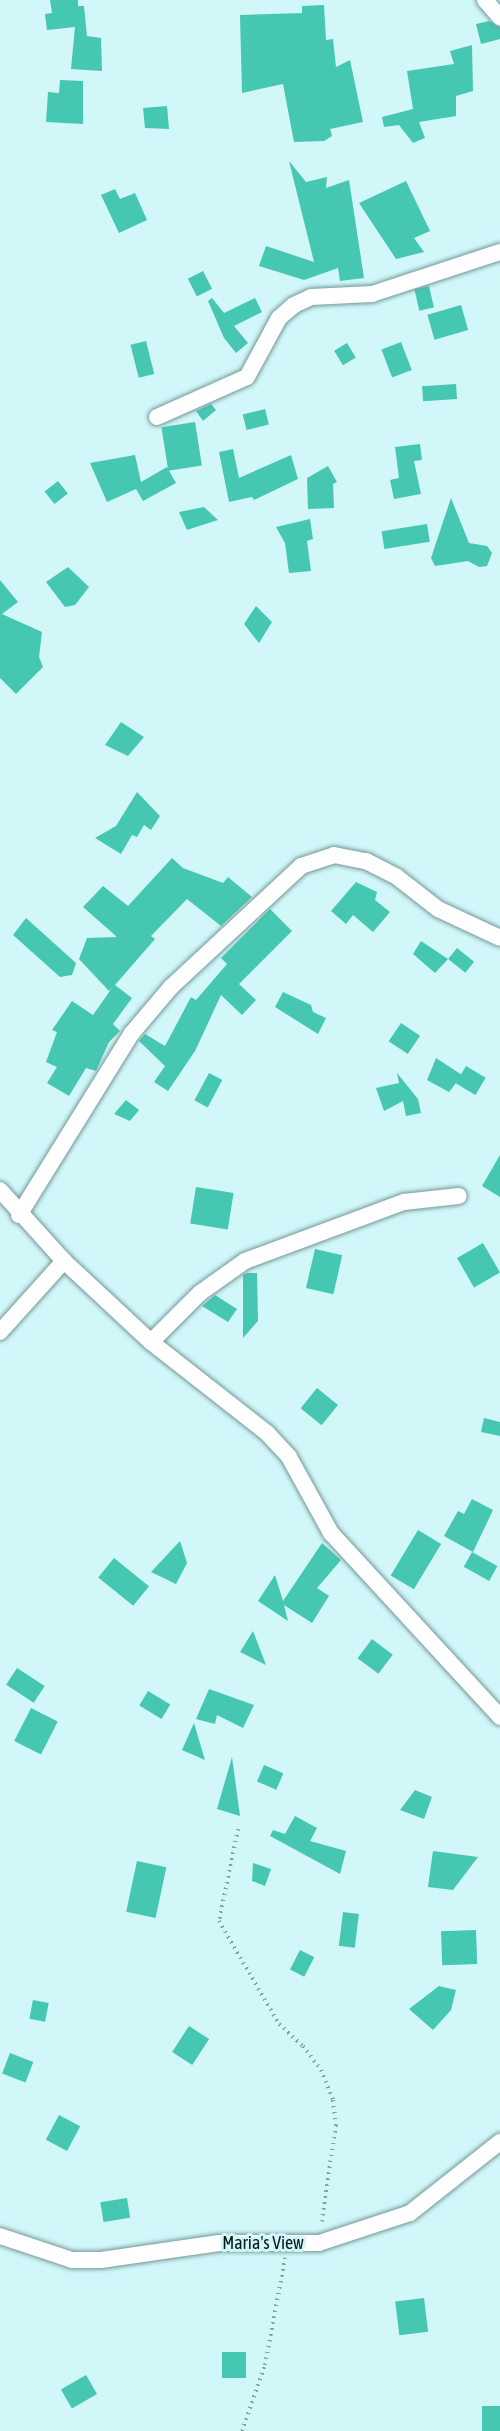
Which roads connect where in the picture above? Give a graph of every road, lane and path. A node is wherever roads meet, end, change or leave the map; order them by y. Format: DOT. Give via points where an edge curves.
graph roads {
  1 [pos="485,0"];
  2 [pos="500,17"];
  3 [pos="500,252"];
  4 [pos="158,417"];
  5 [pos="500,938"];
  6 [pos="0,1190"];
  7 [pos="459,1196"];
  8 [pos="19,1215"];
  9 [pos="64,1261"];
  10 [pos="0,1332"];
  11 [pos="151,1342"];
  12 [pos="500,1717"];
  13 [pos="238,1828"];
  14 [pos="500,2142"];
  15 [pos="0,2236"];
  16 [pos="288,2242"];
  17 [pos="319,2243"];
  18 [pos="242,2431"];
  1 -- 2 [label="street"];
  3 -- 4 [label="street" via="388,290 311,297 294,305 279,318 247,377"];
  5 -- 8 [label="street" via="438,909 397,877 366,861 334,855 301,866 171,987 132,1033"];
  6 -- 8 [label="street"];
  7 -- 11 [label="street" via="404,1202 245,1261 200,1293"];
  8 -- 9 [label="street"];
  9 -- 10 [label="street"];
  9 -- 11 [label="street"];
  11 -- 12 [label="street" via="267,1433 289,1457 331,1533"];
  13 -- 17 [label="path" via="219,1921 279,2024 321,2070 333,2100 336,2125"];
  14 -- 17 [label="street, Maria's View" via="410,2213"];
  15 -- 16 [label="street, Maria's View" via="72,2260 101,2260 219,2243"];
  16 -- 17 [label="street, Maria's View"];
  16 -- 18 [label="path" via="266,2365"];
}
